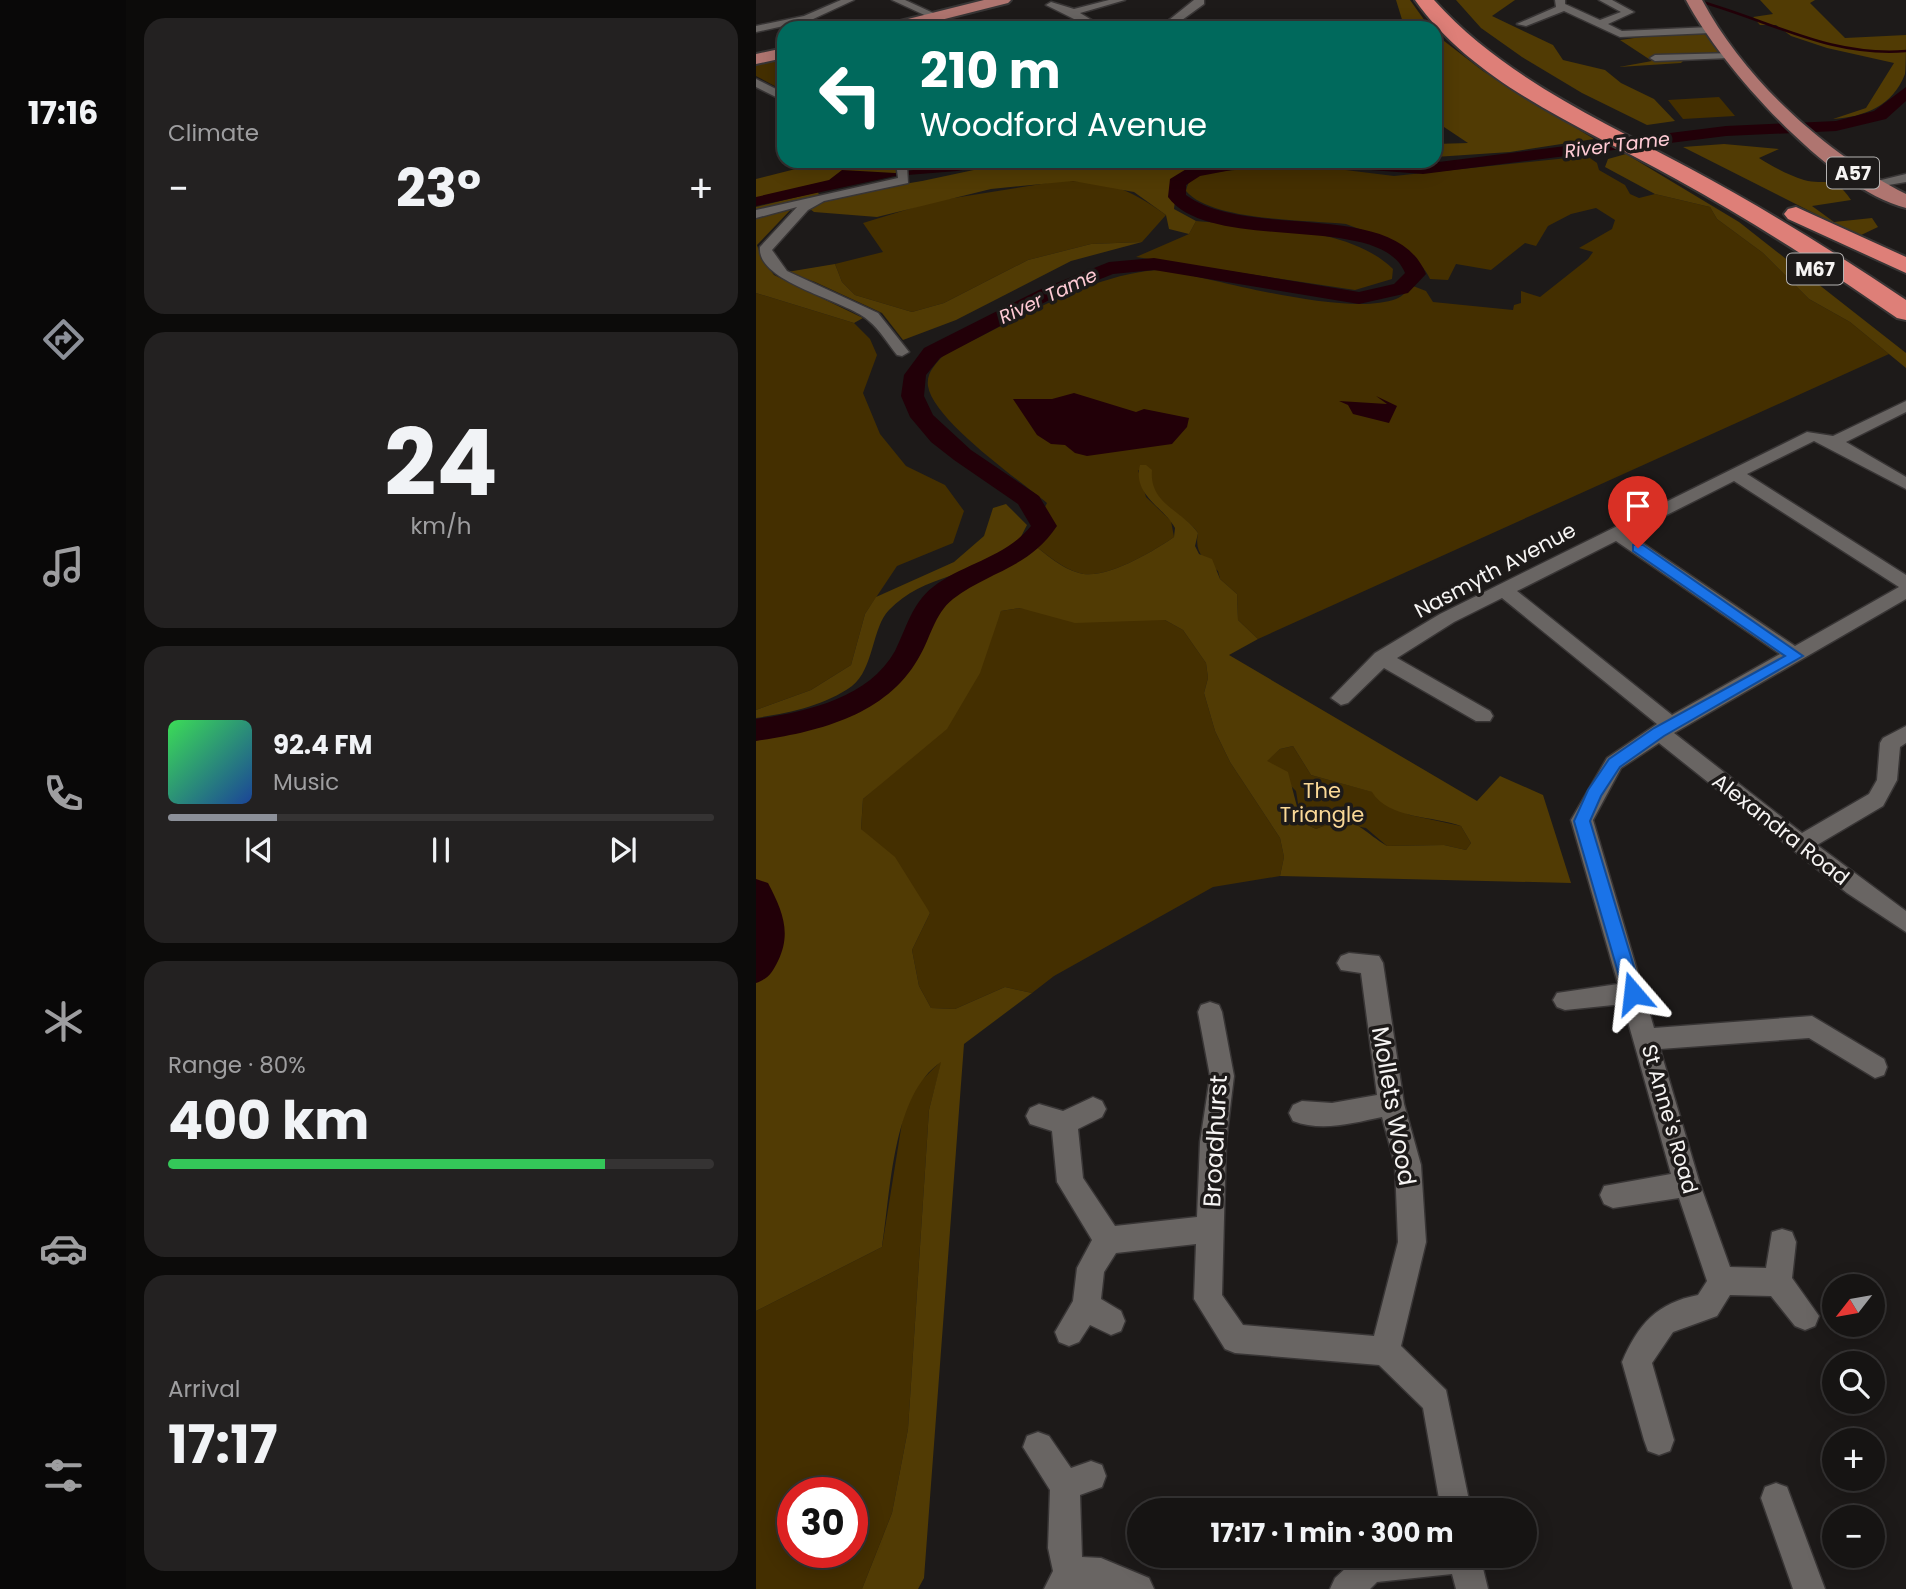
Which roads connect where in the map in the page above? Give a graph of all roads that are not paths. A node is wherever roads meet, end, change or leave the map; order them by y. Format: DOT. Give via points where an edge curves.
graph roads {
  1 [pos="849,0"];
  2 [pos="897,0"];
  3 [pos="1003,0"];
  4 [pos="1199,0"];
  5 [pos="1424,0"];
  6 [pos="1442,0"];
  7 [pos="1605,0"];
  8 [pos="1694,0"];
  9 [pos="1122,1"];
  10 [pos="1562,3"];
  11 [pos="1051,5"];
  12 [pos="1074,12"];
  13 [pos="937,17"];
  14 [pos="793,21"];
  15 [pos="920,21"];
  16 [pos="1085,21"];
  17 [pos="1171,21"];
  18 [pos="777,24"];
  19 [pos="1522,24"];
  20 [pos="1600,24"];
  21 [pos="756,29"];
  22 [pos="1710,30"];
  23 [pos="777,54"];
  24 [pos="1730,55"];
  25 [pos="1655,58"];
  26 [pos="756,59"];
  27 [pos="756,82"];
  28 [pos="777,93"];
  29 [pos="1574,106"];
  30 [pos="900,169"];
  31 [pos="1906,178"];
  32 [pos="1871,184"];
  33 [pos="1736,196"];
  34 [pos="820,198"];
  35 [pos="1906,202"];
  36 [pos="756,214"];
  37 [pos="1906,266"];
  38 [pos="1906,293"];
  39 [pos="1902,323"];
  40 [pos="902,352"];
  41 [pos="1906,407"];
  42 [pos="1834,442"];
  43 [pos="1735,474"];
  44 [pos="1906,484"];
  45 [pos="1616,533"];
  46 [pos="1906,583"];
  47 [pos="1503,589"];
  48 [pos="1906,591"];
  49 [pos="1796,656"];
  50 [pos="1382,658"];
  51 [pos="1341,698"];
  52 [pos="1483,716"];
  53 [pos="1665,728"];
  54 [pos="1906,733"];
  55 [pos="1800,844"];
  56 [pos="1906,923"];
  57 [pos="1365,957"];
  58 [pos="1633,993"];
  59 [pos="1565,1000"];
  60 [pos="1210,1012"];
  61 [pos="1647,1039"];
  62 [pos="1875,1067"];
  63 [pos="1391,1104"];
  64 [pos="1093,1109"];
  65 [pos="1302,1113"];
  66 [pos="1687,1184"];
  67 [pos="1613,1195"];
  68 [pos="1209,1229"];
  69 [pos="1108,1240"];
  70 [pos="1782,1242"];
  71 [pos="1721,1281"];
  72 [pos="1778,1282"];
  73 [pos="1086,1306"];
  74 [pos="1805,1316"];
  75 [pos="1111,1321"];
  76 [pos="1069,1332"];
  77 [pos="1385,1351"];
  78 [pos="1659,1440"];
  79 [pos="1038,1447"];
  80 [pos="1454,1498"];
  81 [pos="1776,1498"];
  82 [pos="1369,1568"];
  83 [pos="1467,1568"];
  84 [pos="1064,1581"];
  85 [pos="1138,1589"];
  86 [pos="1346,1589"];
  87 [pos="1472,1589"];
  88 [pos="1809,1589"];
  1 -- 14 [label="street"];
  2 -- 13 [label="street"];
  3 -- 13 [label="main road"];
  4 -- 17 [label="street"];
  5 -- 29 [label="highway, M67" via="1472,50"];
  6 -- 29 [label="highway, M67" via="1477,38"];
  7 -- 20 [label="street" via="1629,12"];
  8 -- 22 [label="main road, A57"];
  9 -- 12 [label="street"];
  10 -- 19 [label="street" via="1545,17"];
  10 -- 20 [label="street"];
  11 -- 12 [label="street"];
  12 -- 16 [label="street"];
  13 -- 15 [label="main road"];
  18 -- 21 [label="street"];
  20 -- 22 [label="street" via="1633,35"];
  22 -- 24 [label="main road, A57"];
  23 -- 26 [label="main road"];
  24 -- 25 [label="street"];
  24 -- 32 [label="main road, A57" via="1805,138"];
  27 -- 28 [label="street"];
  29 -- 33 [label="highway, M67"];
  29 -- 33 [label="highway, M67"];
  30 -- 34 [label="street" via="901,181"];
  31 -- 32 [label="street"];
  32 -- 35 [label="main road, A57"];
  33 -- 37 [label="highway, M67"];
  33 -- 38 [label="highway, M67"];
  33 -- 39 [label="highway, M67" via="1774,236"];
  34 -- 36 [label="street"];
  34 -- 40 [label="street" via="804,207 765,250 782,274 873,316"];
  41 -- 42 [label="street"];
  42 -- 43 [label="street, Nasmyth Avenue" via="1813,435"];
  42 -- 44 [label="street"];
  43 -- 45 [label="street, Nasmyth Avenue"];
  43 -- 46 [label="street"];
  45 -- 47 [label="street, Nasmyth Avenue"];
  45 -- 49 [label="street"];
  47 -- 50 [label="street, Nasmyth Avenue"];
  47 -- 53 [label="street, Alexandra Road"];
  48 -- 49 [label="street, St Anne's Road"];
  49 -- 53 [label="street, St Anne's Road"];
  50 -- 51 [label="street, Nasmyth Avenue"];
  50 -- 52 [label="street"];
  53 -- 55 [label="street, Alexandra Road"];
  53 -- 58 [label="street, St Anne's Road" via="1614,763 1582,821"];
  54 -- 55 [label="street" via="1891,743 1887,780 1876,800"];
  55 -- 56 [label="street, Alexandra Road"];
  57 -- 63 [label="street, Mollets Wood"];
  58 -- 59 [label="street"];
  58 -- 61 [label="street, St Anne's Road"];
  60 -- 68 [label="street, Broadhurst" via="1222,1076"];
  61 -- 62 [label="street" via="1812,1027"];
  61 -- 66 [label="street, St Anne's Road"];
  63 -- 65 [label="street" via="1341,1123"];
  63 -- 77 [label="street, Mollets Wood" via="1408,1165 1412,1242"];
  64 -- 69 [label="street" via="1051,1120 1070,1182"];
  66 -- 67 [label="street"];
  66 -- 71 [label="street, St Anne's Road"];
  68 -- 69 [label="street, Broadhurst"];
  68 -- 77 [label="street, Broadhurst" via="1208,1300 1235,1339"];
  69 -- 73 [label="street" via="1091,1268"];
  70 -- 72 [label="street"];
  71 -- 72 [label="street"];
  71 -- 78 [label="street" via="1717,1298 1703,1311 1669,1318 1650,1337 1637,1362"];
  72 -- 74 [label="street"];
  73 -- 75 [label="street"];
  73 -- 76 [label="street"];
  77 -- 80 [label="street" via="1436,1400"];
  79 -- 84 [label="street" via="1078,1481 1064,1548"];
  81 -- 88 [label="street"];
  82 -- 86 [label="street"];
  83 -- 87 [label="street"];
  84 -- 85 [label="street" via="1101,1574"];
}
